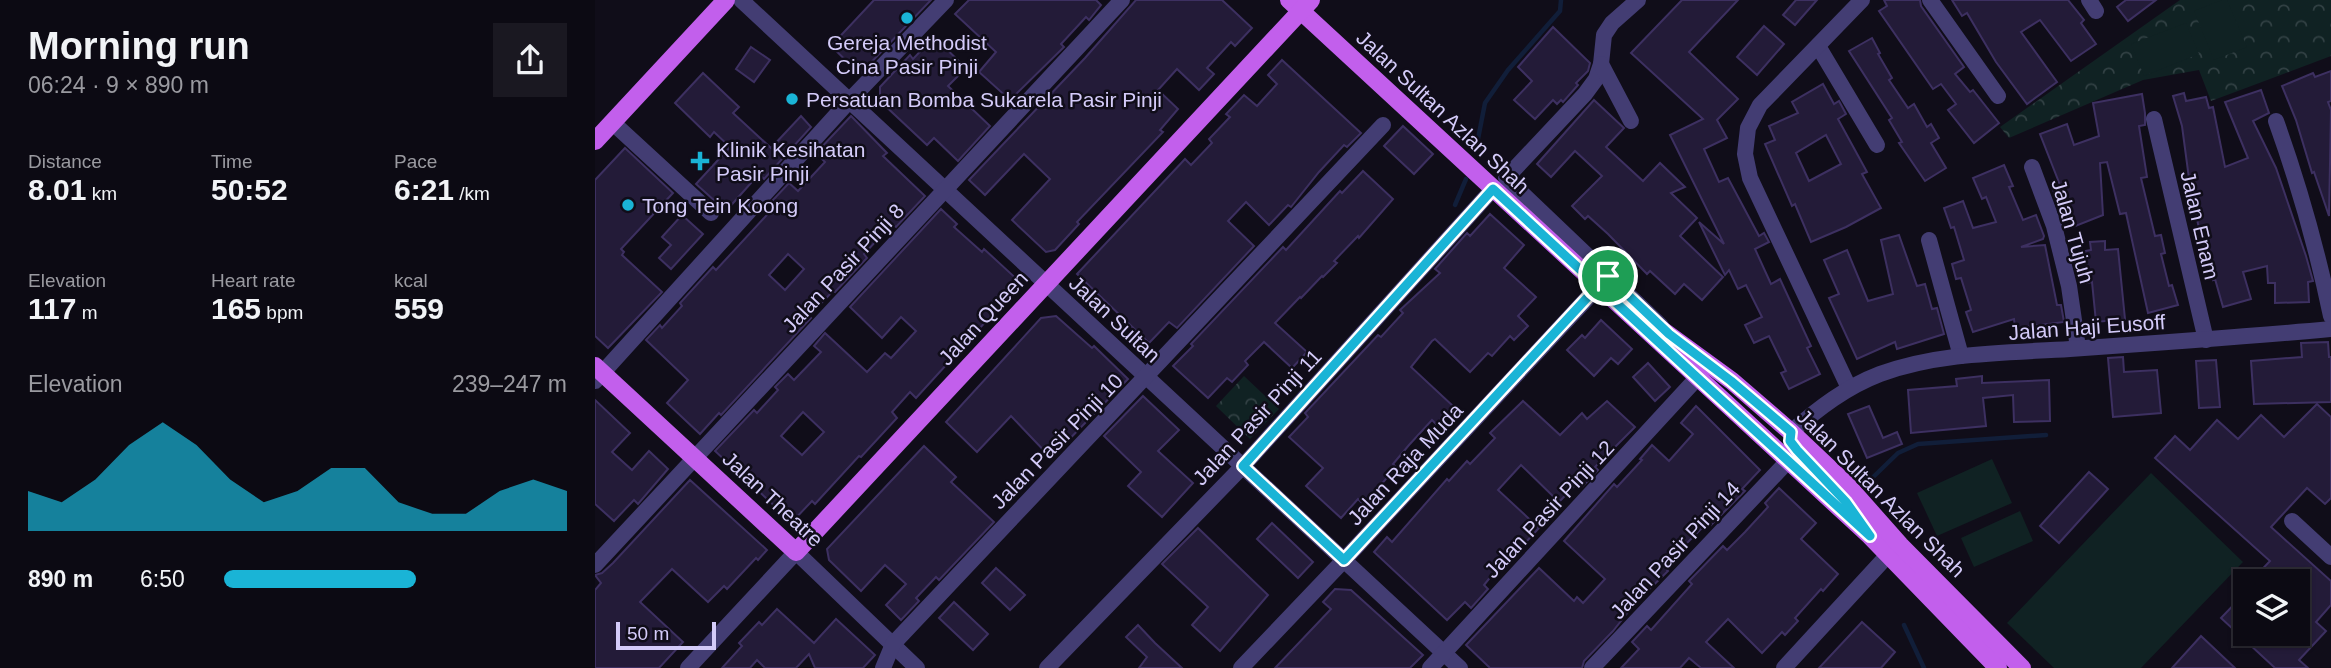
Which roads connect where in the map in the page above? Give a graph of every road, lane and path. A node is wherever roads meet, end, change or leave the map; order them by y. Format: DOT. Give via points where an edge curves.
graph roads {
  1 [pos="726,0"];
  2 [pos="741,0"];
  3 [pos="946,0"];
  4 [pos="1122,0"];
  5 [pos="1638,0"];
  6 [pos="1862,0"];
  7 [pos="1930,0"];
  8 [pos="1300,4"];
  9 [pos="1818,46"];
  10 [pos="1601,64"];
  11 [pos="1998,96"];
  12 [pos="849,101"];
  13 [pos="2154,119"];
  14 [pos="1630,121"];
  15 [pos="2276,121"];
  16 [pos="613,122"];
  17 [pos="1383,125"];
  18 [pos="595,141"];
  19 [pos="1877,145"];
  20 [pos="2032,167"];
  21 [pos="945,189"];
  22 [pos="1493,189"];
  23 [pos="711,214"];
  24 [pos="1929,240"];
  25 [pos="1603,281"];
  26 [pos="1047,284"];
  27 [pos="2331,316"];
  28 [pos="2331,329"];
  29 [pos="2206,341"];
  30 [pos="2078,348"];
  31 [pos="1961,356"];
  32 [pos="598,374"];
  33 [pos="1147,377"];
  34 [pos="1698,377"];
  35 [pos="1849,388"];
  36 [pos="1791,432"];
  37 [pos="695,458"];
  38 [pos="1788,461"];
  39 [pos="1243,466"];
  40 [pos="2291,521"];
  41 [pos="1870,536"];
  42 [pos="796,552"];
  43 [pos="1887,556"];
  44 [pos="2331,557"];
  45 [pos="1344,560"];
  46 [pos="595,565"];
  47 [pos="893,644"];
  48 [pos="1444,653"];
  49 [pos="688,668"];
  50 [pos="883,668"];
  51 [pos="917,668"];
  52 [pos="1047,668"];
  53 [pos="1241,668"];
  54 [pos="1430,668"];
  55 [pos="1460,668"];
  56 [pos="1592,668"];
  57 [pos="1784,668"];
  58 [pos="1998,668"];
  59 [pos="2022,668"];
  1 -- 16 [label="main road"];
  2 -- 12 [label="street, Jalan Sultan"];
  3 -- 12 [label="street"];
  4 -- 21 [label="street, Jalan Pasir Pinji 8"];
  5 -- 10 [label="street" via="1604,35"];
  6 -- 9 [label="street"];
  7 -- 11 [label="street"];
  8 -- 22 [label="main road, Jalan Sultan Azlan Shah"];
  8 -- 26 [label="main road, Jalan Queen"];
  9 -- 19 [label="street"];
  9 -- 35 [label="street" via="1760,105 1748,128 1745,154 1750,178"];
  10 -- 14 [label="street"];
  10 -- 25 [label="street" via="1585,94 1506,178"];
  12 -- 21 [label="street, Jalan Sultan"];
  12 -- 32 [label="street"];
  13 -- 29 [label="street, Jalan Enam"];
  15 -- 27 [label="street" via="2300,189"];
  16 -- 18 [label="main road"];
  16 -- 23 [label="street"];
  17 -- 33 [label="street, Jalan Pasir Pinji 10"];
  20 -- 30 [label="street, Jalan Tujuh" via="2054,226"];
  21 -- 26 [label="street, Jalan Sultan"];
  21 -- 37 [label="street, Jalan Pasir Pinji 8"];
  22 -- 25 [label="main road, Jalan Sultan Azlan Shah"];
  22 -- 39 [label="street, Jalan Pasir Pinji 11"];
  24 -- 31 [label="street"];
  25 -- 34 [label="main road, Jalan Sultan Azlan Shah"];
  25 -- 36 [label="main road, Jalan Sultan Azlan Shah"];
  25 -- 45 [label="street, Jalan Raja Muda"];
  26 -- 33 [label="street, Jalan Sultan"];
  26 -- 42 [label="main road, Jalan Queen"];
  28 -- 29 [label="street, Jalan Haji Eusoff"];
  29 -- 30 [label="street, Jalan Haji Eusoff"];
  30 -- 31 [label="street, Jalan Haji Eusoff"];
  31 -- 35 [label="street, Jalan Haji Eusoff" via="1881,374"];
  32 -- 37 [label="main road, Jalan Theatre"];
  33 -- 39 [label="street, Jalan Sultan"];
  33 -- 47 [label="street, Jalan Pasir Pinji 10"];
  34 -- 36 [label="main road" via="1782,435"];
  34 -- 38 [label="main road, Jalan Sultan Azlan Shah"];
  34 -- 48 [label="street, Jalan Pasir Pinji 12"];
  35 -- 36 [label="street, Jalan Haji Eusoff"];
  36 -- 41 [label="main road" via="1790,441 1846,502"];
  36 -- 59 [label="main road, Jalan Sultan Azlan Shah"];
  37 -- 42 [label="main road, Jalan Theatre"];
  37 -- 46 [label="street, Jalan Pasir Pinji 8"];
  38 -- 41 [label="main road, Jalan Sultan Azlan Shah"];
  38 -- 56 [label="street, Jalan Pasir Pinji 14"];
  39 -- 45 [label="street, Jalan Sultan"];
  39 -- 52 [label="street, Jalan Pasir Pinji 11"];
  40 -- 44 [label="street"];
  41 -- 43 [label="main road, Jalan Sultan Azlan Shah"];
  42 -- 47 [label="street, Jalan Theatre"];
  42 -- 49 [label="street, Jalan Queen"];
  43 -- 57 [label="street"];
  43 -- 58 [label="main road, Jalan Sultan Azlan Shah"];
  45 -- 48 [label="street, Jalan Sultan"];
  45 -- 53 [label="street, Jalan Raja Muda"];
  47 -- 50 [label="street, Jalan Pasir Pinji 10"];
  47 -- 51 [label="street, Jalan Theatre"];
  48 -- 54 [label="street, Jalan Pasir Pinji 12"];
  48 -- 55 [label="street, Jalan Sultan"];
}
